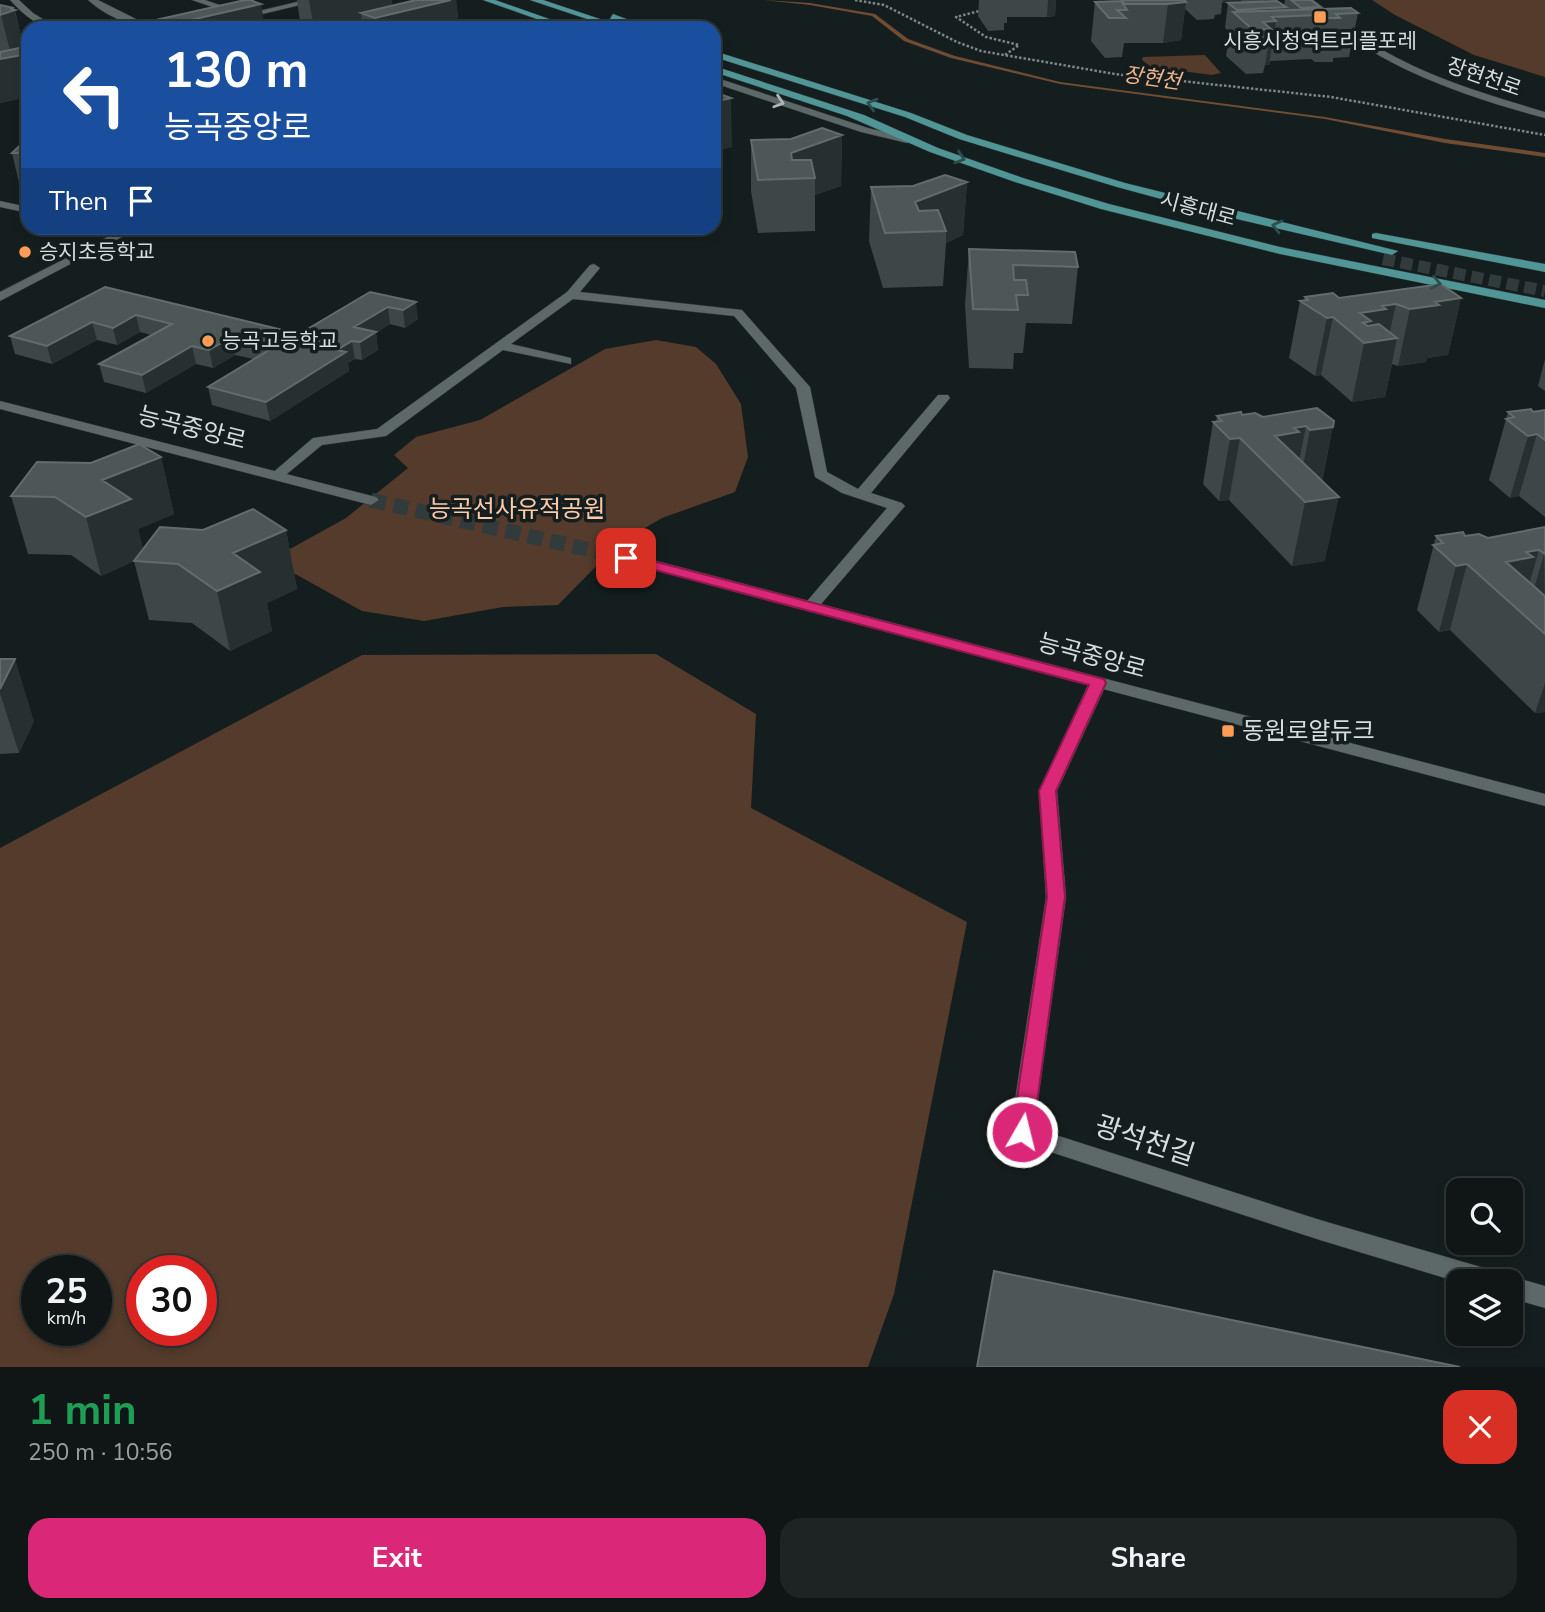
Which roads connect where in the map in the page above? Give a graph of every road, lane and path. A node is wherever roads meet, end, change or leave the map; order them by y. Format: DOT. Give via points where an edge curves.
graph roads {
  1 [pos="14,0"];
  2 [pos="92,0"];
  3 [pos="196,0"];
  4 [pos="317,0"];
  5 [pos="487,0"];
  6 [pos="510,0"];
  7 [pos="534,0"];
  8 [pos="559,0"];
  9 [pos="856,0"];
  10 [pos="1308,0"];
  11 [pos="993,10"];
  12 [pos="247,15"];
  13 [pos="223,20"];
  14 [pos="41,21"];
  15 [pos="132,21"];
  16 [pos="550,21"];
  17 [pos="573,21"];
  18 [pos="601,21"];
  19 [pos="621,21"];
  20 [pos="1005,55"];
  21 [pos="721,56"];
  22 [pos="721,71"];
  23 [pos="721,82"];
  24 [pos="851,115"];
  25 [pos="908,115"];
  26 [pos="1545,115"];
  27 [pos="1545,135"];
  28 [pos="906,140"];
  29 [pos="0,204"];
  30 [pos="21,208"];
  31 [pos="114,235"];
  32 [pos="594,268"];
  33 [pos="1545,268"];
  34 [pos="571,295"];
  35 [pos="0,297"];
  36 [pos="1545,304"];
  37 [pos="500,346"];
  38 [pos="566,361"];
  39 [pos="943,398"];
  40 [pos="0,405"];
  41 [pos="277,475"];
  42 [pos="862,495"];
  43 [pos="371,500"];
  44 [pos="626,558"];
  45 [pos="810,607"];
  46 [pos="1098,683"];
  47 [pos="1545,800"];
  48 [pos="1451,1269"];
  49 [pos="1523,1291"];
  50 [pos="1545,1297"];
  1 -- 14 [label="street"];
  2 -- 15 [label="street"];
  3 -- 12 [label="street"];
  4 -- 12 [label="street"];
  5 -- 16 [label="main road"];
  6 -- 17 [label="main road"];
  7 -- 18 [label="main road"];
  8 -- 19 [label="main road"];
  9 -- 20 [label="path" via="884,5 957,42"];
  10 -- 26 [label="street, 장현천로" via="1378,51 1420,73"];
  11 -- 20 [label="path" via="956,18 986,37 1020,45"];
  12 -- 13 [label="street"];
  20 -- 27 [label="path" via="1115,74 1331,97"];
  25 -- 21 [label="main road, 시흥대로, one-way"];
  22 -- 24 [label="main road, 시흥대로"];
  23 -- 28 [label="street, one-way"];
  24 -- 25 [label="main road, 시흥대로, one-way" via="1210,221 1387,255 1121,185 963,137"];
  24 -- 28 [label="main road, 시흥대로"];
  25 -- 33 [label="main road, 시흥대로" via="978,131 1207,199 1400,242"];
  28 -- 36 [label="main road, 시흥대로, one-way" via="1163,221 1357,267"];
  29 -- 30 [label="street"];
  31 -- 35 [label="street"];
  32 -- 34 [label="street"];
  34 -- 37 [label="street"];
  34 -- 42 [label="street" via="738,313 803,387 820,474"];
  37 -- 38 [label="street"];
  37 -- 41 [label="street" via="381,433 318,441"];
  39 -- 42 [label="street"];
  40 -- 41 [label="street, 능곡중앙로"];
  41 -- 43 [label="street, 능곡중앙로"];
  42 -- 45 [label="street" via="897,506"];
  44 -- 45 [label="street, 능곡중앙로"];
  45 -- 46 [label="street, 능곡중앙로"];
  46 -- 47 [label="street, 능곡중앙로"];
  46 -- 48 [label="street, 광석천길" via="1048,791 1056,897 1022,1132"];
  49 -- 50 [label="street"];
}
